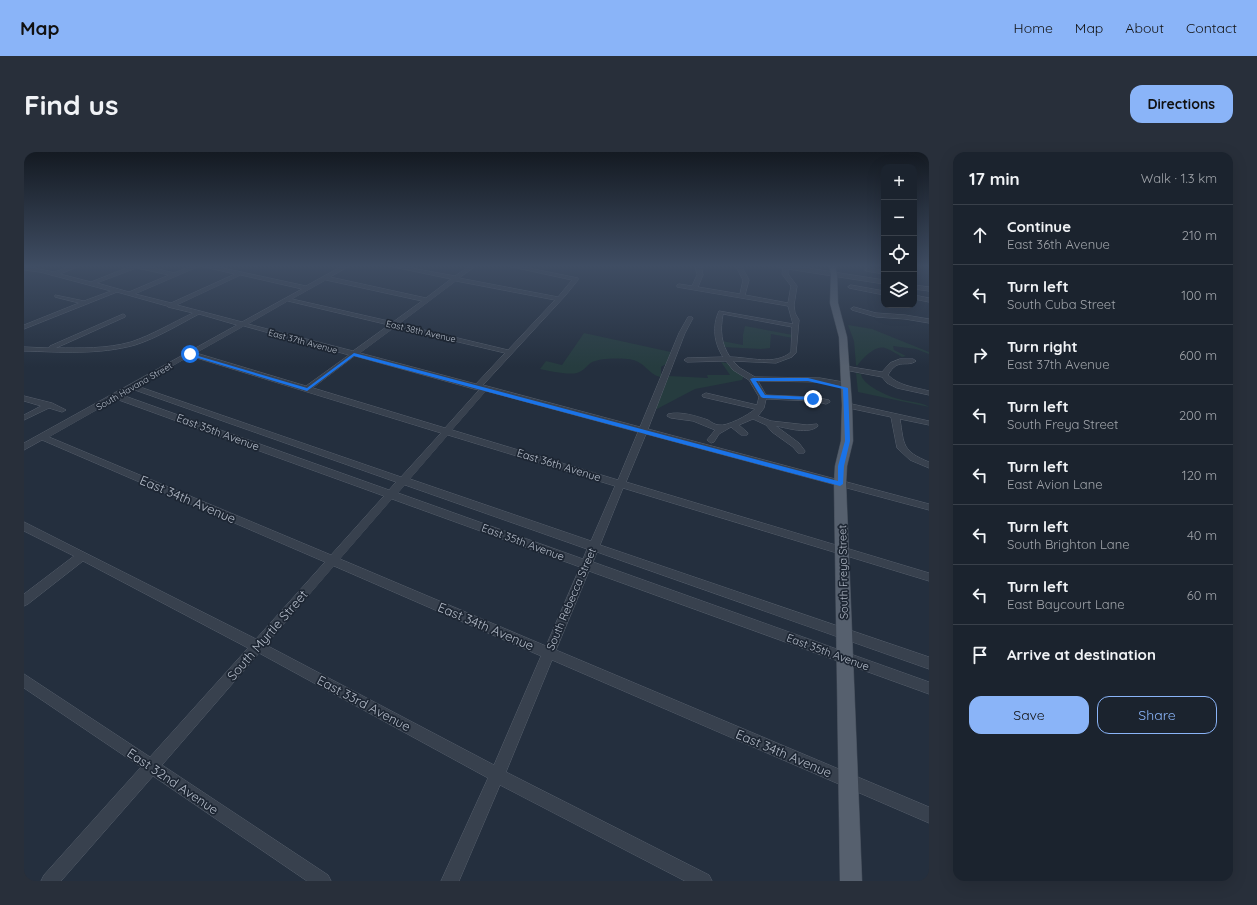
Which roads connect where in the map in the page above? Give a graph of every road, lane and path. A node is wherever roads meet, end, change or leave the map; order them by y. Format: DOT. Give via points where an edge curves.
graph roads {
  1 [pos="69,299"];
  2 [pos="95,299"];
  3 [pos="146,299"];
  4 [pos="185,299"];
  5 [pos="286,299"];
  6 [pos="422,299"];
  7 [pos="559,299"];
  8 [pos="758,299"];
  9 [pos="792,299"];
  10 [pos="834,299"];
  11 [pos="426,300"];
  12 [pos="84,303"];
  13 [pos="791,305"];
  14 [pos="170,306"];
  15 [pos="854,309"];
  16 [pos="197,313"];
  17 [pos="123,316"];
  18 [pos="690,318"];
  19 [pos="929,321"];
  20 [pos="241,325"];
  21 [pos="394,325"];
  22 [pos="795,326"];
  23 [pos="24,327"];
  24 [pos="24,349"];
  25 [pos="48,349"];
  26 [pos="509,352"];
  27 [pos="190,354"];
  28 [pos="354,354"];
  29 [pos="687,360"];
  30 [pos="728,360"];
  31 [pos="913,361"];
  32 [pos="845,367"];
  33 [pos="881,375"];
  34 [pos="753,379"];
  35 [pos="132,387"];
  36 [pos="846,387"];
  37 [pos="480,388"];
  38 [pos="307,389"];
  39 [pos="929,393"];
  40 [pos="706,395"];
  41 [pos="116,396"];
  42 [pos="763,397"];
  43 [pos="24,398"];
  44 [pos="825,401"];
  45 [pos="49,405"];
  46 [pos="847,405"];
  47 [pos="760,408"];
  48 [pos="62,410"];
  49 [pos="671,416"];
  50 [pos="895,416"];
  51 [pos="754,417"];
  52 [pos="24,418"];
  53 [pos="769,422"];
  54 [pos="929,423"];
  55 [pos="732,424"];
  56 [pos="814,426"];
  57 [pos="720,429"];
  58 [pos="446,431"];
  59 [pos="643,431"];
  60 [pos="744,433"];
  61 [pos="42,437"];
  62 [pos="710,440"];
  63 [pos="24,447"];
  64 [pos="801,447"];
  65 [pos="929,465"];
  66 [pos="403,480"];
  67 [pos="620,484"];
  68 [pos="840,484"];
  69 [pos="391,494"];
  70 [pos="929,507"];
  71 [pos="24,526"];
  72 [pos="593,546"];
  73 [pos="843,550"];
  74 [pos="82,556"];
  75 [pos="333,560"];
  76 [pos="585,564"];
  77 [pos="929,577"];
  78 [pos="24,600"];
  79 [pos="844,634"];
  80 [pos="257,646"];
  81 [pos="548,652"];
  82 [pos="845,658"];
  83 [pos="929,663"];
  84 [pos="24,680"];
  85 [pos="929,688"];
  86 [pos="151,766"];
  87 [pos="497,775"];
  88 [pos="847,780"];
  89 [pos="929,815"];
  90 [pos="50,881"];
  91 [pos="322,881"];
  92 [pos="450,881"];
  93 [pos="703,881"];
  94 [pos="851,881"];
  1 -- 12 [label="street"];
  2 -- 12 [label="street"];
  3 -- 14 [label="street, East 37th Avenue"];
  4 -- 14 [label="street"];
  5 -- 20 [label="street, South Havana Street"];
  5 -- 21 [label="street, East 38th Avenue"];
  6 -- 11 [label="street"];
  7 -- 26 [label="street, South Myrtle Street"];
  8 -- 13 [label="street"];
  9 -- 13 [label="street"];
  10 -- 32 [label="main road, South Freya Street" via="843,338"];
  11 -- 21 [label="street"];
  12 -- 23 [label="street"];
  13 -- 22 [label="street" via="796,320"];
  14 -- 16 [label="street, East 37th Avenue"];
  15 -- 19 [label="street" via="876,315"];
  16 -- 20 [label="street, East 37th Avenue"];
  16 -- 25 [label="street" via="133,343 97,350"];
  17 -- 25 [label="street"];
  18 -- 59 [label="street, South Rebecca Street"];
  20 -- 27 [label="street, South Havana Street"];
  20 -- 28 [label="street, East 37th Avenue"];
  21 -- 26 [label="street, East 38th Avenue"];
  21 -- 28 [label="street"];
  22 -- 30 [label="street" via="794,352 790,356 765,361"];
  22 -- 30 [label="street" via="721,312 718,341"];
  24 -- 25 [label="street"];
  26 -- 37 [label="street, South Myrtle Street"];
  27 -- 35 [label="street, South Havana Street"];
  27 -- 38 [label="street, East 36th Avenue"];
  28 -- 37 [label="street, East 37th Avenue"];
  28 -- 38 [label="street"];
  29 -- 30 [label="street"];
  30 -- 34 [label="street"];
  31 -- 33 [label="street" via="898,361"];
  32 -- 33 [label="street"];
  32 -- 36 [label="main road, South Freya Street"];
  33 -- 39 [label="street" via="900,386"];
  34 -- 36 [label="street" via="808,380"];
  34 -- 42 [label="street"];
  35 -- 41 [label="street, South Havana Street"];
  35 -- 66 [label="street, East 35th Avenue"];
  36 -- 46 [label="main road, South Freya Street"];
  37 -- 58 [label="street, South Myrtle Street"];
  37 -- 59 [label="street, East 37th Avenue"];
  38 -- 58 [label="street, East 36th Avenue"];
  40 -- 47 [label="street"];
  41 -- 61 [label="street, South Havana Street"];
  41 -- 69 [label="street, East 35th Avenue"];
  42 -- 44 [label="street"];
  42 -- 47 [label="street"];
  43 -- 45 [label="street"];
  45 -- 48 [label="street"];
  45 -- 52 [label="street"];
  46 -- 50 [label="street"];
  46 -- 68 [label="main road, South Freya Street" via="847,441"];
  47 -- 51 [label="street"];
  49 -- 57 [label="street" via="683,416 709,423"];
  50 -- 54 [label="street"];
  50 -- 65 [label="street" via="900,446 913,458"];
  51 -- 53 [label="street"];
  51 -- 55 [label="street"];
  53 -- 56 [label="street" via="807,428"];
  53 -- 64 [label="street" via="784,438"];
  55 -- 57 [label="street"];
  55 -- 60 [label="street"];
  57 -- 62 [label="street"];
  58 -- 66 [label="street, South Myrtle Street"];
  58 -- 67 [label="street, East 36th Avenue"];
  59 -- 67 [label="street, South Rebecca Street"];
  59 -- 68 [label="street, East 37th Avenue"];
  61 -- 63 [label="street, South Havana Street"];
  61 -- 75 [label="street, East 34th Avenue"];
  66 -- 69 [label="street, South Myrtle Street"];
  66 -- 72 [label="street, East 35th Avenue"];
  67 -- 72 [label="street, South Rebecca Street"];
  67 -- 73 [label="street, East 36th Avenue"];
  68 -- 70 [label="street, East 37th Avenue"];
  68 -- 73 [label="main road, South Freya Street"];
  69 -- 75 [label="street, South Myrtle Street"];
  69 -- 76 [label="street, East 35th Avenue"];
  71 -- 74 [label="street, East 33rd Avenue"];
  72 -- 76 [label="street, South Rebecca Street"];
  72 -- 79 [label="street, East 35th Avenue"];
  73 -- 77 [label="street, East 36th Avenue"];
  73 -- 79 [label="main road, South Freya Street"];
  74 -- 78 [label="street"];
  74 -- 80 [label="street, East 33rd Avenue"];
  75 -- 80 [label="street, South Myrtle Street"];
  75 -- 81 [label="street, East 34th Avenue"];
  76 -- 81 [label="street, South Rebecca Street"];
  76 -- 82 [label="street, East 35th Avenue"];
  79 -- 82 [label="main road, South Freya Street"];
  79 -- 83 [label="street, East 35th Avenue"];
  80 -- 86 [label="street, South Myrtle Street"];
  80 -- 87 [label="street, East 33rd Avenue"];
  81 -- 87 [label="street, South Rebecca Street"];
  81 -- 88 [label="street, East 34th Avenue"];
  82 -- 85 [label="street, East 35th Avenue"];
  82 -- 88 [label="main road, South Freya Street"];
  84 -- 86 [label="street, East 32nd Avenue"];
  86 -- 90 [label="street, South Myrtle Street"];
  86 -- 91 [label="street, East 32nd Avenue"];
  87 -- 92 [label="street, South Rebecca Street"];
  87 -- 93 [label="street, East 33rd Avenue"];
  88 -- 89 [label="street, East 34th Avenue"];
  88 -- 94 [label="main road, South Freya Street"];
}
